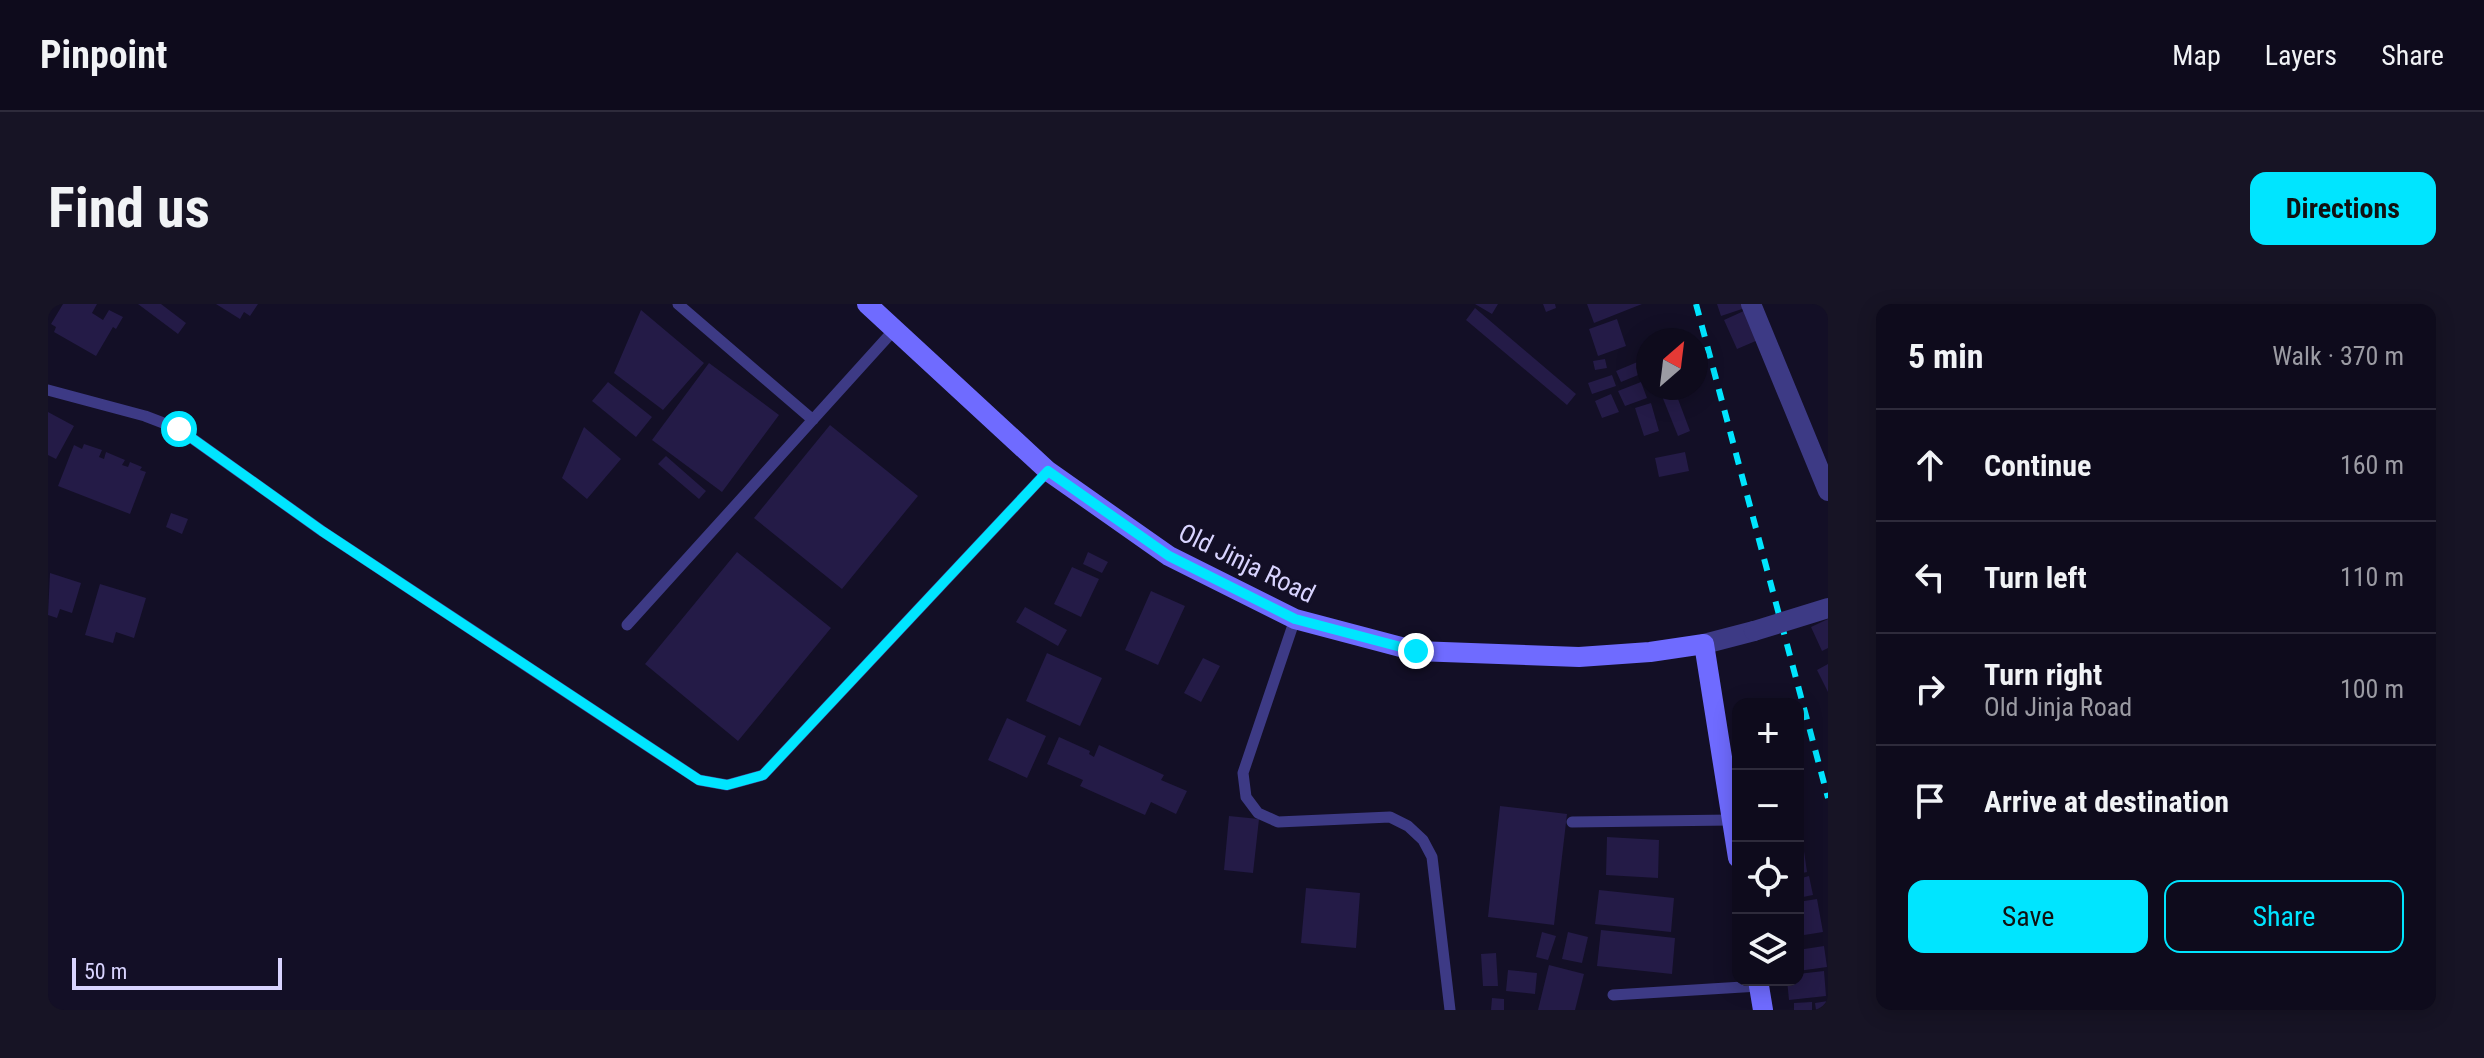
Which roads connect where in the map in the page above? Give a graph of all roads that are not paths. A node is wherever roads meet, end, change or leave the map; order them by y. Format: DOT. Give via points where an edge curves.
graph roads {
  1 [pos="678,304"];
  2 [pos="867,304"];
  3 [pos="1751,304"];
  4 [pos="894,330"];
  5 [pos="48,390"];
  6 [pos="813,420"];
  7 [pos="1048,471"];
  8 [pos="1828,491"];
  9 [pos="1828,608"];
  10 [pos="1295,619"];
  11 [pos="627,625"];
  12 [pos="1704,644"];
  13 [pos="1732,820"];
  14 [pos="1572,822"];
  15 [pos="1732,985"];
  16 [pos="1759,986"];
  17 [pos="1613,995"];
  18 [pos="1450,1010"];
  19 [pos="1763,1010"];
  1 -- 6 [label="lane"];
  2 -- 4 [label="main road, Old Jinja Road"];
  3 -- 8 [label="street"];
  4 -- 6 [label="lane"];
  4 -- 7 [label="main road, Old Jinja Road"];
  5 -- 7 [label="lane" via="179,429 322,531 699,780 727,785 763,775"];
  6 -- 11 [label="lane"];
  7 -- 10 [label="main road, Old Jinja Road" via="1169,556"];
  9 -- 12 [label="street, Old Jinja Road, bridge"];
  10 -- 12 [label="main road, Old Jinja Road" via="1416,651 1579,657"];
  10 -- 18 [label="lane" via="1243,773 1246,797 1258,813 1278,822 1390,817 1423,840 1432,857"];
  12 -- 13 [label="main road"];
  13 -- 14 [label="lane"];
  15 -- 17 [label="lane"];
  16 -- 19 [label="main road"];
}
